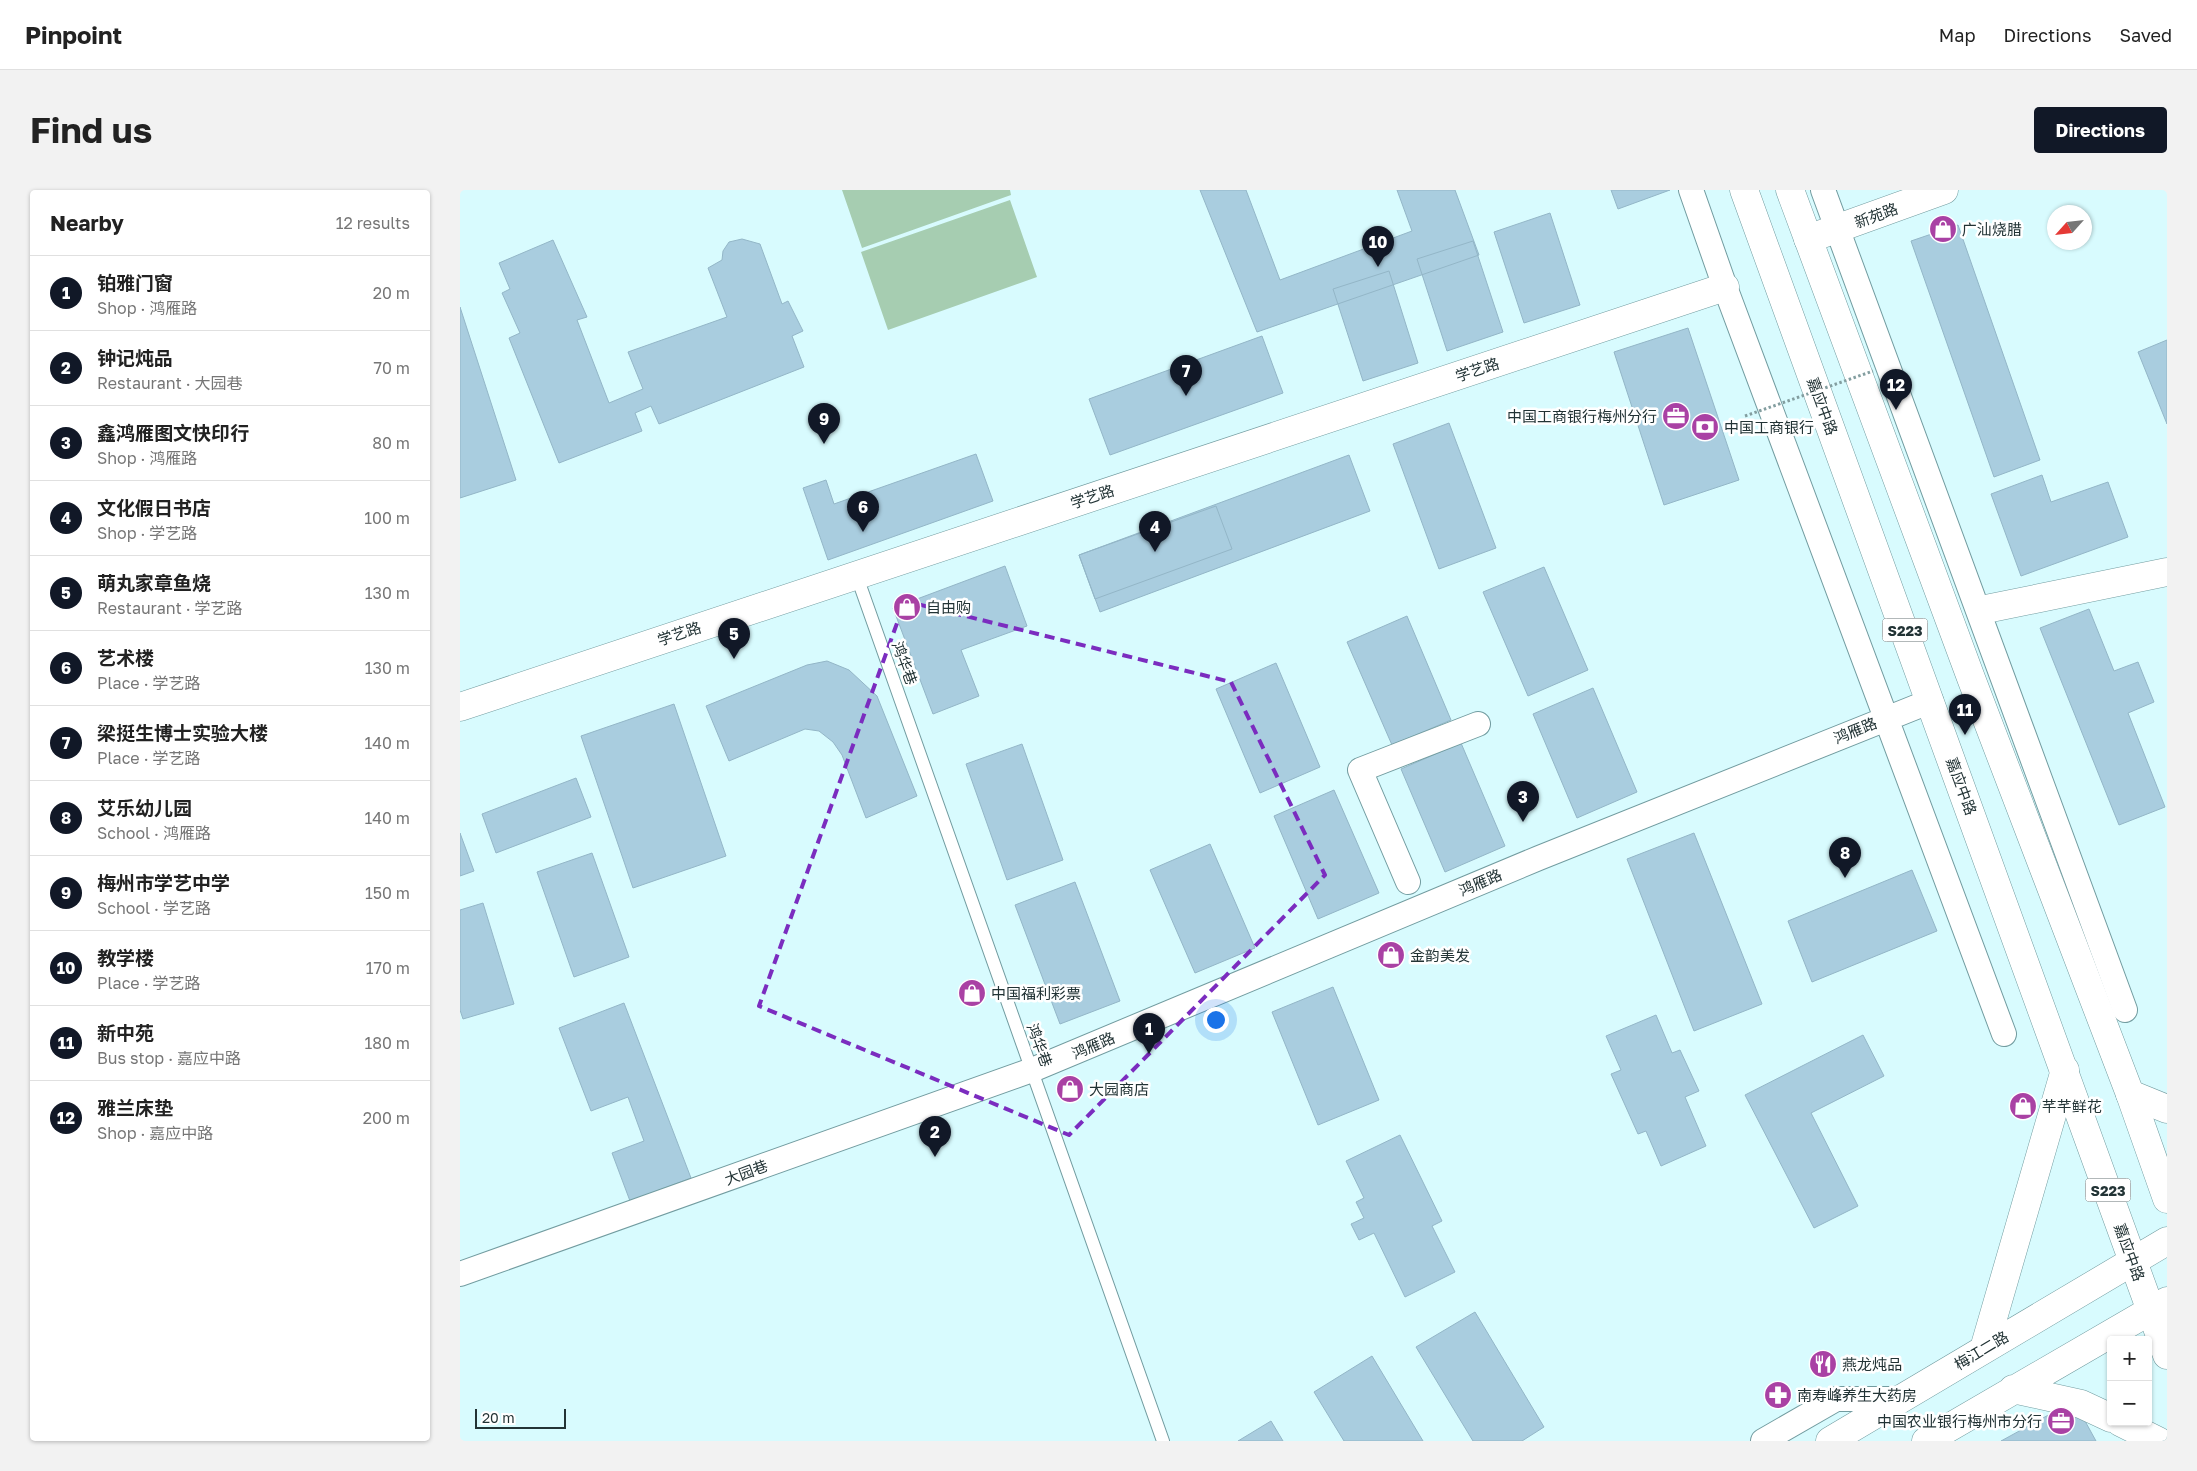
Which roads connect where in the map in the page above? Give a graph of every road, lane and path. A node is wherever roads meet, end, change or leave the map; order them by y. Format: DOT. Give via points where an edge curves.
graph roads {
  1 [pos="1692,190"];
  2 [pos="1744,190"];
  3 [pos="1790,190"];
  4 [pos="1823,190"];
  5 [pos="1944,190"];
  6 [pos="1838,230"];
  7 [pos="1808,239"];
  8 [pos="1725,287"];
  9 [pos="1873,371"];
  10 [pos="1745,416"];
  11 [pos="2167,572"];
  12 [pos="856,574"];
  13 [pos="1986,609"];
  14 [pos="1930,700"];
  15 [pos="460,707"];
  16 [pos="1886,718"];
  17 [pos="1478,724"];
  18 [pos="1408,882"];
  19 [pos="2125,1010"];
  20 [pos="2004,1034"];
  21 [pos="1032,1070"];
  22 [pos="2065,1070"];
  23 [pos="2130,1094"];
  24 [pos="2167,1109"];
  25 [pos="2167,1199"];
  26 [pos="2167,1241"];
  27 [pos="2133,1261"];
  28 [pos="460,1274"];
  29 [pos="2159,1305"];
  30 [pos="1984,1349"];
  31 [pos="2167,1355"];
  32 [pos="2013,1389"];
  33 [pos="1901,1399"];
  34 [pos="2107,1416"];
  35 [pos="2128,1426"];
  36 [pos="1164,1441"];
  37 [pos="1763,1441"];
  38 [pos="1830,1441"];
  39 [pos="1926,1441"];
  40 [pos="2158,1441"];
  1 -- 8 [label="street"];
  2 -- 14 [label="main road, 嘉应中路 / S223"];
  3 -- 7 [label="main road, S223"];
  4 -- 6 [label="street"];
  5 -- 6 [label="main road, 新苑路"];
  6 -- 7 [label="main road, 新苑路"];
  6 -- 19 [label="street"];
  7 -- 23 [label="main road, S223" via="1970,678"];
  8 -- 12 [label="main road, 学艺路"];
  8 -- 16 [label="street"];
  9 -- 10 [label="path, bridge"];
  11 -- 13 [label="main road"];
  12 -- 15 [label="main road, 学艺路"];
  12 -- 21 [label="lane, 鸿华巷"];
  14 -- 16 [label="street, 鸿雁路"];
  14 -- 22 [label="main road, 嘉应中路 / S223"];
  16 -- 20 [label="street"];
  16 -- 21 [label="street, 鸿雁路" via="1539,858"];
  17 -- 18 [label="street" via="1360,770"];
  21 -- 28 [label="street, 大园巷"];
  21 -- 36 [label="lane, 鸿华巷"];
  22 -- 27 [label="main road, 嘉应中路 / S223"];
  22 -- 30 [label="main road"];
  23 -- 24 [label="main road"];
  23 -- 25 [label="main road, S223"];
  26 -- 27 [label="main road, 梅江二路"];
  27 -- 29 [label="main road, 嘉应中路 / S223"];
  27 -- 30 [label="main road, 梅江二路"];
  29 -- 31 [label="main road, 嘉应中路 / S223"];
  29 -- 32 [label="main road"];
  30 -- 33 [label="main road, 梅江二路"];
  32 -- 34 [label="main road" via="2080,1404"];
  32 -- 39 [label="main road"];
  33 -- 37 [label="street" via="1836,1399"];
  33 -- 38 [label="main road, 梅江二路"];
  35 -- 40 [label="main road"];
}
